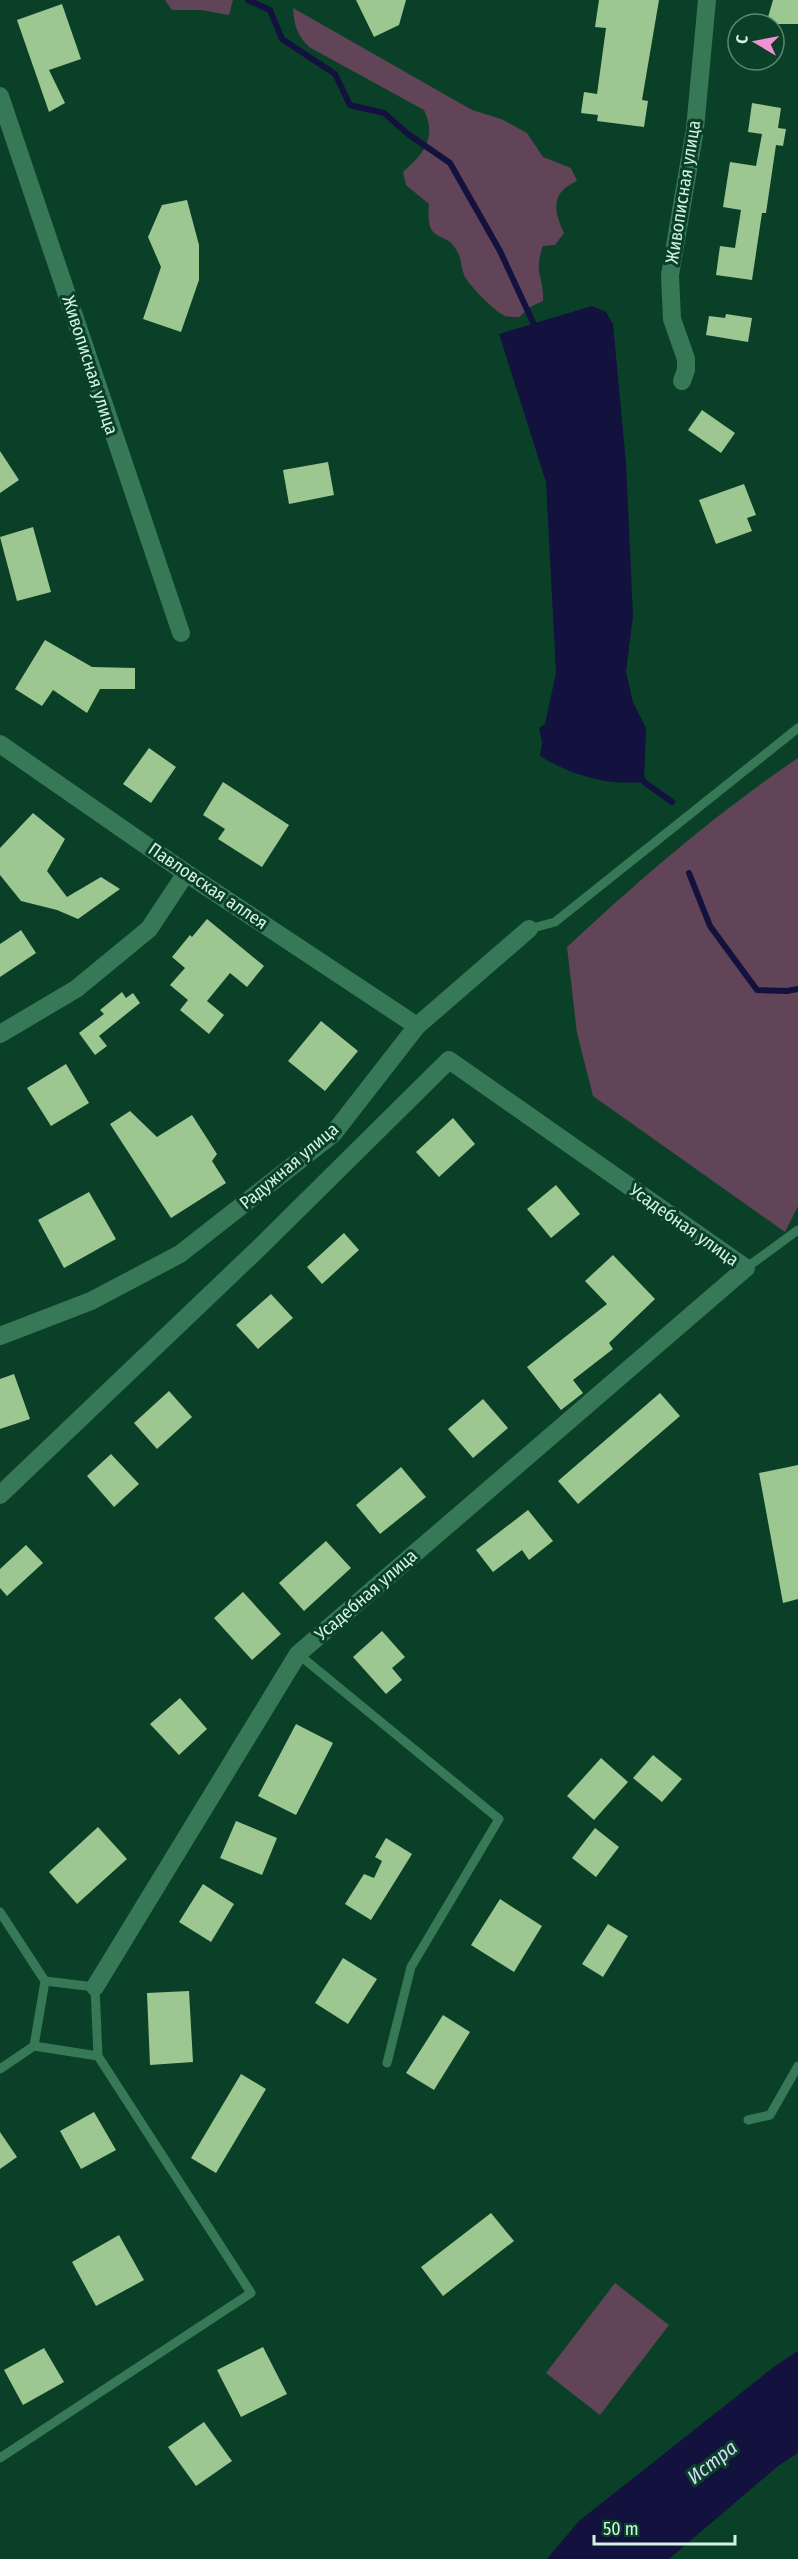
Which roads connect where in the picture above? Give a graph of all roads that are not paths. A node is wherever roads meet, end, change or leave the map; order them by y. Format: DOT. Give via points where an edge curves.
graph roads {
  1 [pos="707,0"];
  2 [pos="0,96"];
  3 [pos="682,381"];
  4 [pos="181,633"];
  5 [pos="798,728"];
  6 [pos="0,744"];
  7 [pos="186,873"];
  8 [pos="529,929"];
  9 [pos="417,1026"];
  10 [pos="0,1034"];
  11 [pos="798,1230"];
  12 [pos="746,1268"];
  13 [pos="0,1336"];
  14 [pos="0,1495"];
  15 [pos="298,1654"];
  16 [pos="0,1912"];
  17 [pos="45,1981"];
  18 [pos="95,1988"];
  19 [pos="33,2046"];
  20 [pos="98,2056"];
  21 [pos="387,2063"];
  22 [pos="798,2066"];
  23 [pos="0,2069"];
  24 [pos="748,2120"];
  25 [pos="0,2458"];
  1 -- 3 [label="street, Живописная улица" via="694,129 670,275 672,319 686,359"];
  2 -- 4 [label="street, Живописная улица"];
  5 -- 8 [label="lane" via="555,922"];
  6 -- 7 [label="street, Павловская аллея"];
  7 -- 9 [label="street, Павловская аллея"];
  7 -- 10 [label="street" via="149,929 75,989"];
  8 -- 9 [label="street, Радужная улица"];
  9 -- 13 [label="street, Радужная улица" via="333,1134 180,1254 91,1301"];
  11 -- 12 [label="lane"];
  12 -- 14 [label="street, Усадебная улица" via="449,1060"];
  12 -- 15 [label="street, Усадебная улица"];
  15 -- 18 [label="street, Усадебная улица"];
  15 -- 21 [label="lane" via="499,1819 411,1967"];
  16 -- 17 [label="lane"];
  17 -- 18 [label="lane"];
  17 -- 19 [label="lane"];
  18 -- 20 [label="lane"];
  19 -- 20 [label="lane"];
  19 -- 23 [label="lane"];
  20 -- 25 [label="lane" via="251,2293"];
  22 -- 24 [label="lane" via="770,2115"];
}
